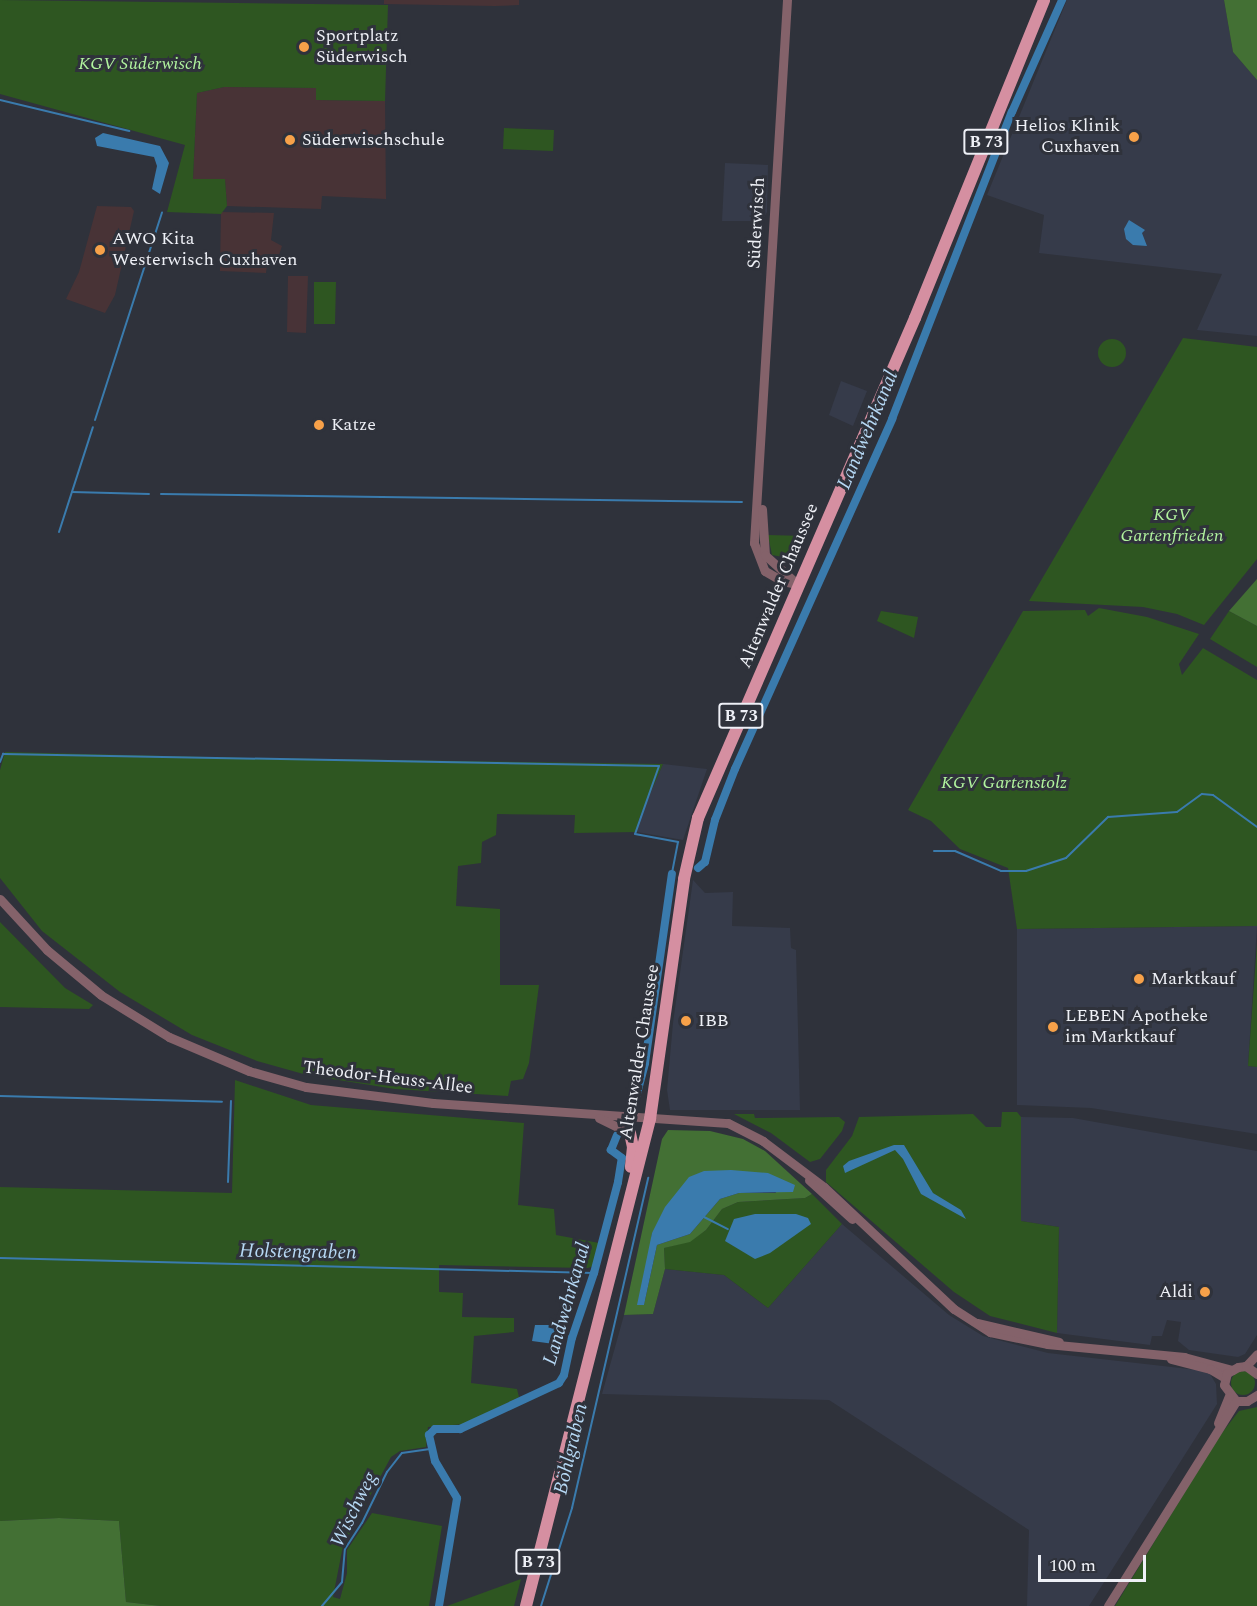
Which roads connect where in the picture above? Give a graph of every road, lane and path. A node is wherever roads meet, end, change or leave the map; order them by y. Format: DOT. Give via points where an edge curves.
graph roads {
  1 [pos="786,0"];
  2 [pos="1044,0"];
  3 [pos="798,584"];
  4 [pos="0,899"];
  5 [pos="594,1116"];
  6 [pos="650,1119"];
  7 [pos="630,1133"];
  8 [pos="628,1209"];
  9 [pos="1257,1354"];
  10 [pos="1166,1356"];
  11 [pos="1246,1366"];
  12 [pos="1232,1370"];
  13 [pos="1257,1374"];
  14 [pos="1225,1378"];
  15 [pos="1257,1395"];
  16 [pos="1233,1399"];
  17 [pos="526,1606"];
  18 [pos="1108,1606"];
  1 -- 3 [label="street, Süderwisch" via="755,553 765,571 782,581"];
  2 -- 3 [label="main road, Altenwalder Chaussee / B 73" via="916,315"];
  3 -- 6 [label="main road, Altenwalder Chaussee / B 73" via="713,778 689,849"];
  4 -- 5 [label="street, Theodor-Heuss-Allee" via="47,950 101,995 169,1037 249,1071 306,1087 368,1096"];
  5 -- 6 [label="street, Theodor-Heuss-Allee"];
  5 -- 7 [label="street"];
  6 -- 8 [label="main road, Altenwalder Chaussee / B 73"];
  6 -- 10 [label="street, Theodor-Heuss-Allee" via="728,1123 763,1141 824,1187 954,1309 976,1323 1061,1344"];
  7 -- 8 [label="main road, Altenwalder Chaussee / B 73" via="633,1155"];
  8 -- 17 [label="main road, Altenwalder Chaussee / B 73"];
  9 -- 11 [label="street"];
  10 -- 12 [label="street" via="1196,1359"];
  10 -- 14 [label="street"];
  11 -- 12 [label="street"];
  11 -- 13 [label="street"];
  12 -- 14 [label="street"];
  14 -- 16 [label="street"];
  15 -- 16 [label="street" via="1247,1401"];
  16 -- 18 [label="street"];
}
